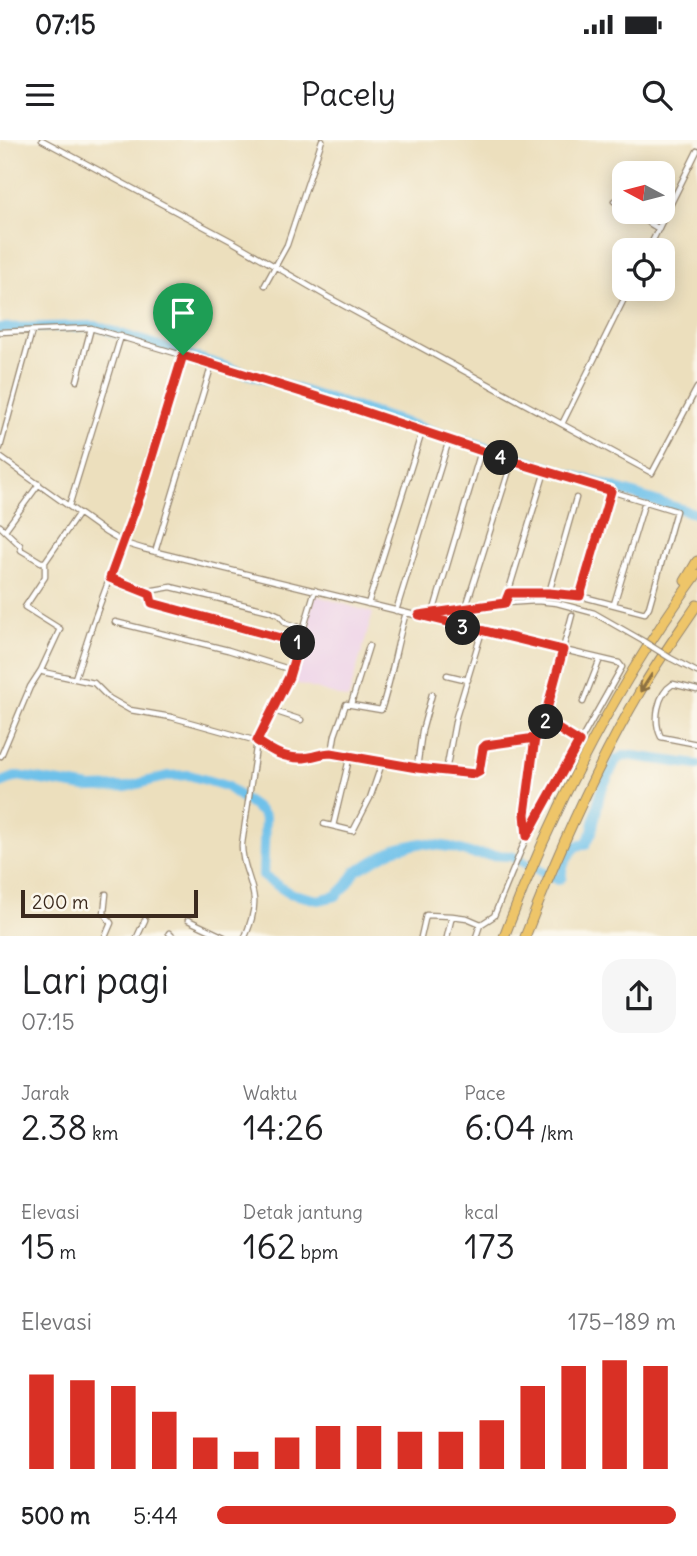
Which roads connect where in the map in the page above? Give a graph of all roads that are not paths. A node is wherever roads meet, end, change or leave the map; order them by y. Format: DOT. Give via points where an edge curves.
graph roads {
  1 [pos="42,140"];
  2 [pos="321,140"];
  3 [pos="697,151"];
  4 [pos="651,224"];
  5 [pos="659,229"];
  6 [pos="654,238"];
  7 [pos="275,266"];
  8 [pos="265,285"];
  9 [pos="623,301"];
  10 [pos="91,328"];
  11 [pos="32,331"];
  12 [pos="0,332"];
  13 [pos="121,336"];
  14 [pos="183,355"];
  15 [pos="212,364"];
  16 [pos="77,381"];
  17 [pos="697,388"];
  18 [pos="562,424"];
  19 [pos="422,432"];
  20 [pos="449,440"];
  21 [pos="0,448"];
  22 [pos="481,451"];
  23 [pos="0,457"];
  24 [pos="512,461"];
  25 [pos="545,471"];
  26 [pos="39,484"];
  27 [pos="611,491"];
  28 [pos="576,498"];
  29 [pos="645,501"];
  30 [pos="69,506"];
  31 [pos="79,513"];
  32 [pos="0,526"];
  33 [pos="5,530"];
  34 [pos="124,543"];
  35 [pos="155,552"];
  36 [pos="697,561"];
  37 [pos="45,562"];
  38 [pos="697,574"];
  39 [pos="110,578"];
  40 [pos="315,590"];
  41 [pos="509,593"];
  42 [pos="549,593"];
  43 [pos="150,594"];
  44 [pos="580,596"];
  45 [pos="505,603"];
  46 [pos="368,604"];
  47 [pos="614,604"];
  48 [pos="697,605"];
  49 [pos="466,607"];
  50 [pos="396,611"];
  51 [pos="405,613"];
  52 [pos="433,613"];
  53 [pos="419,615"];
  54 [pos="572,615"];
  55 [pos="116,622"];
  56 [pos="660,625"];
  57 [pos="304,628"];
  58 [pos="482,631"];
  59 [pos="299,643"];
  60 [pos="369,646"];
  61 [pos="563,650"];
  62 [pos="600,659"];
  63 [pos="41,670"];
  64 [pos="292,670"];
  65 [pos="697,673"];
  66 [pos="447,675"];
  67 [pos="75,678"];
  68 [pos="468,680"];
  69 [pos="697,690"];
  70 [pos="432,694"];
  71 [pos="583,702"];
  72 [pos="351,704"];
  73 [pos="271,710"];
  74 [pos="301,720"];
  75 [pos="544,720"];
  76 [pos="535,738"];
  77 [pos="257,741"];
  78 [pos="579,742"];
  79 [pos="697,744"];
  80 [pos="331,753"];
  81 [pos="350,755"];
  82 [pos="1,756"];
  83 [pos="383,763"];
  84 [pos="417,768"];
  85 [pos="446,771"];
  86 [pos="324,824"];
  87 [pos="333,826"];
  88 [pos="527,836"];
  89 [pos="106,894"];
  90 [pos="452,916"];
  91 [pos="145,920"];
  92 [pos="188,920"];
  93 [pos="481,924"];
  94 [pos="104,936"];
  95 [pos="137,936"];
  96 [pos="224,936"];
  97 [pos="247,936"];
  98 [pos="421,936"];
  99 [pos="447,936"];
  100 [pos="476,936"];
  101 [pos="504,936"];
  102 [pos="525,936"];
  1 -- 7 [label="street"];
  2 -- 7 [label="street" via="287,244"];
  3 -- 5 [label="street"];
  4 -- 5 [label="street"];
  5 -- 6 [label="street"];
  7 -- 8 [label="street"];
  7 -- 18 [label="street"];
  9 -- 18 [label="street"];
  10 -- 11 [label="street"];
  10 -- 13 [label="street"];
  10 -- 16 [label="street"];
  11 -- 12 [label="street"];
  11 -- 21 [label="street"];
  13 -- 14 [label="street"];
  13 -- 30 [label="street"];
  14 -- 15 [label="street"];
  14 -- 34 [label="street"];
  15 -- 19 [label="street"];
  15 -- 35 [label="street"];
  17 -- 18 [label="street" via="652,473"];
  19 -- 20 [label="street"];
  19 -- 46 [label="street"];
  20 -- 22 [label="street"];
  20 -- 50 [label="street"];
  22 -- 24 [label="street"];
  22 -- 52 [label="street"];
  23 -- 26 [label="street"];
  24 -- 25 [label="street"];
  24 -- 49 [label="street"];
  25 -- 27 [label="street"];
  25 -- 41 [label="street"];
  26 -- 30 [label="street"];
  26 -- 33 [label="street"];
  27 -- 29 [label="street"];
  27 -- 44 [label="street"];
  28 -- 42 [label="street"];
  29 -- 47 [label="street"];
  29 -- 47 [label="street" via="674,509 676,514 653,594 643,614"];
  30 -- 31 [label="street"];
  31 -- 34 [label="street"];
  31 -- 37 [label="street"];
  32 -- 33 [label="street"];
  33 -- 37 [label="street" via="21,550"];
  34 -- 35 [label="street"];
  34 -- 39 [label="street"];
  35 -- 40 [label="street"];
  36 -- 56 [label="highway"];
  37 -- 63 [label="street" via="45,577 25,607 60,629"];
  38 -- 56 [label="highway"];
  39 -- 43 [label="street"];
  39 -- 67 [label="street"];
  40 -- 46 [label="street"];
  40 -- 57 [label="street"];
  41 -- 42 [label="street"];
  41 -- 45 [label="street"];
  42 -- 44 [label="street"];
  43 -- 57 [label="street" via="156,589 177,588 270,611 286,623"];
  43 -- 59 [label="street" via="153,604"];
  44 -- 47 [label="street"];
  45 -- 49 [label="street"];
  45 -- 65 [label="street, bridge" via="537,601 579,608 609,620"];
  46 -- 50 [label="street"];
  48 -- 102 [label="highway, one-way" via="642,689 595,775"];
  49 -- 52 [label="street"];
  50 -- 51 [label="street"];
  51 -- 53 [label="street"];
  51 -- 72 [label="street" via="382,710"];
  52 -- 53 [label="street"];
  53 -- 58 [label="street"];
  54 -- 61 [label="street"];
  55 -- 64 [label="street"];
  56 -- 101 [label="highway" via="581,763"];
  57 -- 59 [label="street"];
  58 -- 61 [label="street"];
  58 -- 68 [label="street"];
  59 -- 64 [label="street"];
  60 -- 72 [label="street"];
  61 -- 62 [label="street"];
  61 -- 75 [label="street"];
  62 -- 71 [label="street"];
  62 -- 78 [label="street" via="619,663 621,669"];
  63 -- 67 [label="street"];
  63 -- 82 [label="street"];
  64 -- 73 [label="street"];
  66 -- 68 [label="street"];
  67 -- 77 [label="street" via="94,683 130,710"];
  68 -- 85 [label="street"];
  69 -- 79 [label="street" via="669,686 657,720 661,737"];
  70 -- 84 [label="street"];
  72 -- 80 [label="street" via="345,705"];
  73 -- 74 [label="street"];
  73 -- 77 [label="street"];
  75 -- 76 [label="street"];
  75 -- 78 [label="street"];
  76 -- 85 [label="street" via="486,745 478,773"];
  76 -- 88 [label="street" via="525,814"];
  77 -- 80 [label="street" via="280,756"];
  77 -- 97 [label="street" via="242,858 254,907"];
  78 -- 88 [label="street"];
  80 -- 81 [label="street"];
  81 -- 83 [label="street"];
  81 -- 87 [label="street"];
  83 -- 84 [label="street"];
  83 -- 87 [label="street" via="354,831"];
  84 -- 85 [label="street"];
  86 -- 87 [label="street"];
  88 -- 93 [label="street" via="493,918"];
  89 -- 94 [label="street" via="104,913 111,924"];
  90 -- 93 [label="street"];
  90 -- 98 [label="street" via="426,915"];
  90 -- 99 [label="street"];
  91 -- 95 [label="street"];
  92 -- 96 [label="street"];
  93 -- 100 [label="street"];
}
